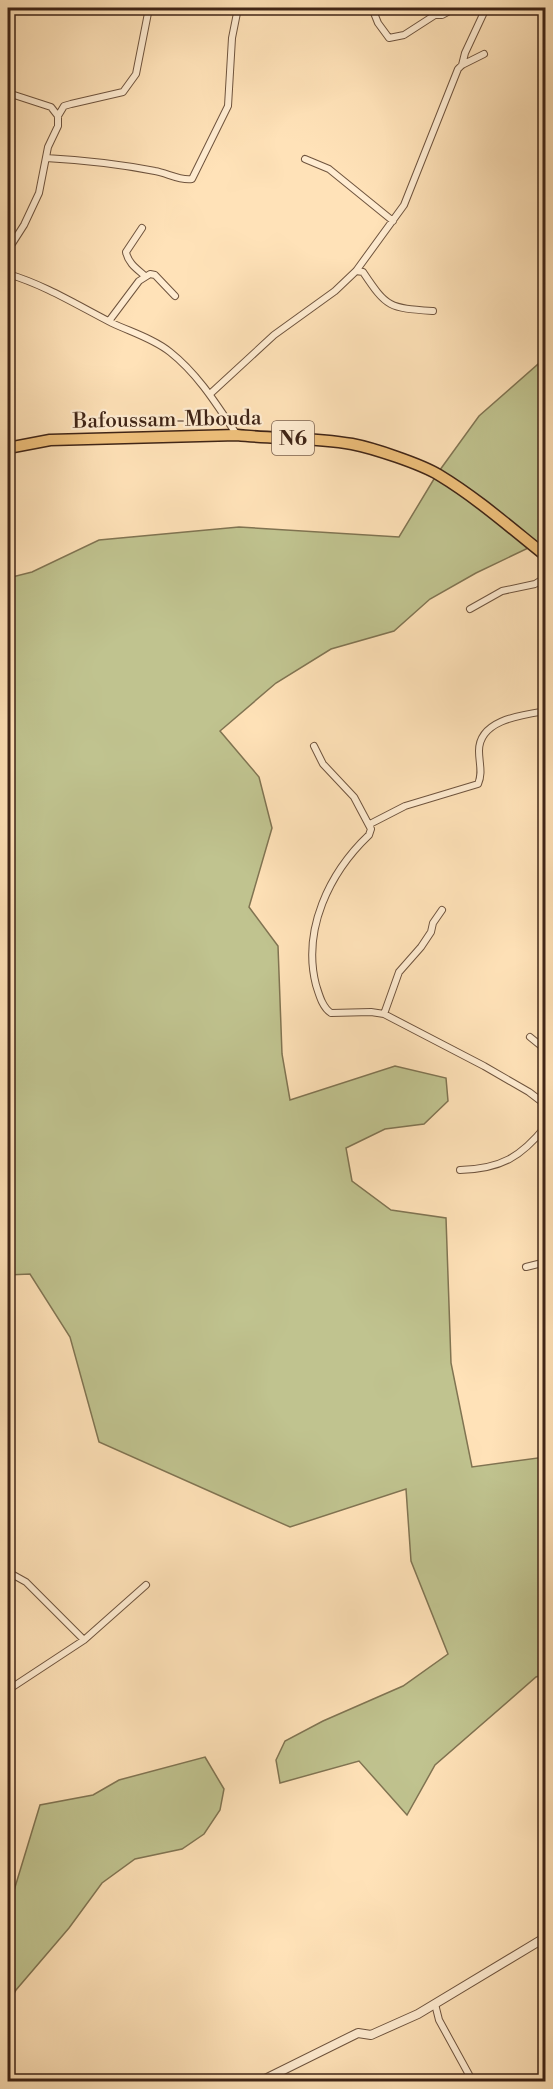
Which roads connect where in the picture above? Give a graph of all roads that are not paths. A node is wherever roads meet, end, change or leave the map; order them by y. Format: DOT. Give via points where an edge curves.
graph roads {
  1 [pos="149,8"];
  2 [pos="238,8"];
  3 [pos="372,8"];
  4 [pos="455,8"];
  5 [pos="486,8"];
  6 [pos="484,54"];
  7 [pos="462,65"];
  8 [pos="8,93"];
  9 [pos="57,116"];
  10 [pos="46,158"];
  11 [pos="305,159"];
  12 [pos="393,221"];
  13 [pos="142,228"];
  14 [pos="8,250"];
  15 [pos="356,271"];
  16 [pos="8,274"];
  17 [pos="145,276"];
  18 [pos="175,296"];
  19 [pos="433,311"];
  20 [pos="109,321"];
  21 [pos="210,394"];
  22 [pos="237,435"];
  23 [pos="8,448"];
  24 [pos="546,556"];
  25 [pos="546,577"];
  26 [pos="470,609"];
  27 [pos="546,711"];
  28 [pos="314,746"];
  29 [pos="370,824"];
  30 [pos="442,910"];
  31 [pos="384,1014"];
  32 [pos="530,1037"];
  33 [pos="546,1050"];
  34 [pos="546,1105"];
  35 [pos="546,1126"];
  36 [pos="460,1170"];
  37 [pos="546,1262"];
  38 [pos="526,1267"];
  39 [pos="8,1572"];
  40 [pos="146,1585"];
  41 [pos="84,1640"];
  42 [pos="8,1690"];
  43 [pos="546,1937"];
  44 [pos="435,2004"];
  45 [pos="259,2082"];
  46 [pos="473,2082"];
  1 -- 9 [label="street" via="136,74 123,92 64,106"];
  2 -- 10 [label="street" via="228,106 192,179 120,165"];
  3 -- 4 [label="street" via="389,38 404,35 435,15"];
  5 -- 7 [label="street"];
  6 -- 7 [label="street"];
  7 -- 12 [label="street" via="404,205"];
  8 -- 9 [label="street" via="51,107"];
  9 -- 10 [label="street" via="58,126"];
  10 -- 14 [label="street" via="39,193"];
  11 -- 12 [label="street" via="329,169"];
  12 -- 15 [label="street"];
  13 -- 17 [label="street" via="126,252 132,266"];
  15 -- 19 [label="street" via="363,272 390,305"];
  15 -- 21 [label="street" via="335,291 274,334"];
  16 -- 20 [label="street" via="66,297"];
  17 -- 18 [label="street" via="154,275"];
  17 -- 20 [label="street"];
  20 -- 21 [label="street" via="169,351"];
  21 -- 22 [label="street"];
  22 -- 23 [label="highway, Bafoussam-Mbouda / N6" via="50,440"];
  22 -- 24 [label="highway, Bafoussam-Mbouda / N6" via="309,438 353,445 408,462 437,474"];
  25 -- 26 [label="street" via="535,584 502,591"];
  27 -- 29 [label="street" via="506,721 482,734 478,784 405,806"];
  28 -- 29 [label="street" via="322,764 354,797"];
  29 -- 31 [label="street" via="369,835 339,869 328,891 315,929 313,970 327,1011"];
  30 -- 31 [label="street" via="421,947 399,972"];
  31 -- 34 [label="street" via="500,1075"];
  32 -- 33 [label="street"];
  35 -- 36 [label="street" via="524,1151 502,1163 479,1170"];
  37 -- 38 [label="street"];
  39 -- 41 [label="street" via="26,1582"];
  40 -- 41 [label="street"];
  41 -- 42 [label="street"];
  43 -- 44 [label="street"];
  44 -- 45 [label="street" via="385,2030 371,2035 358,2033"];
  44 -- 46 [label="street"];
}
